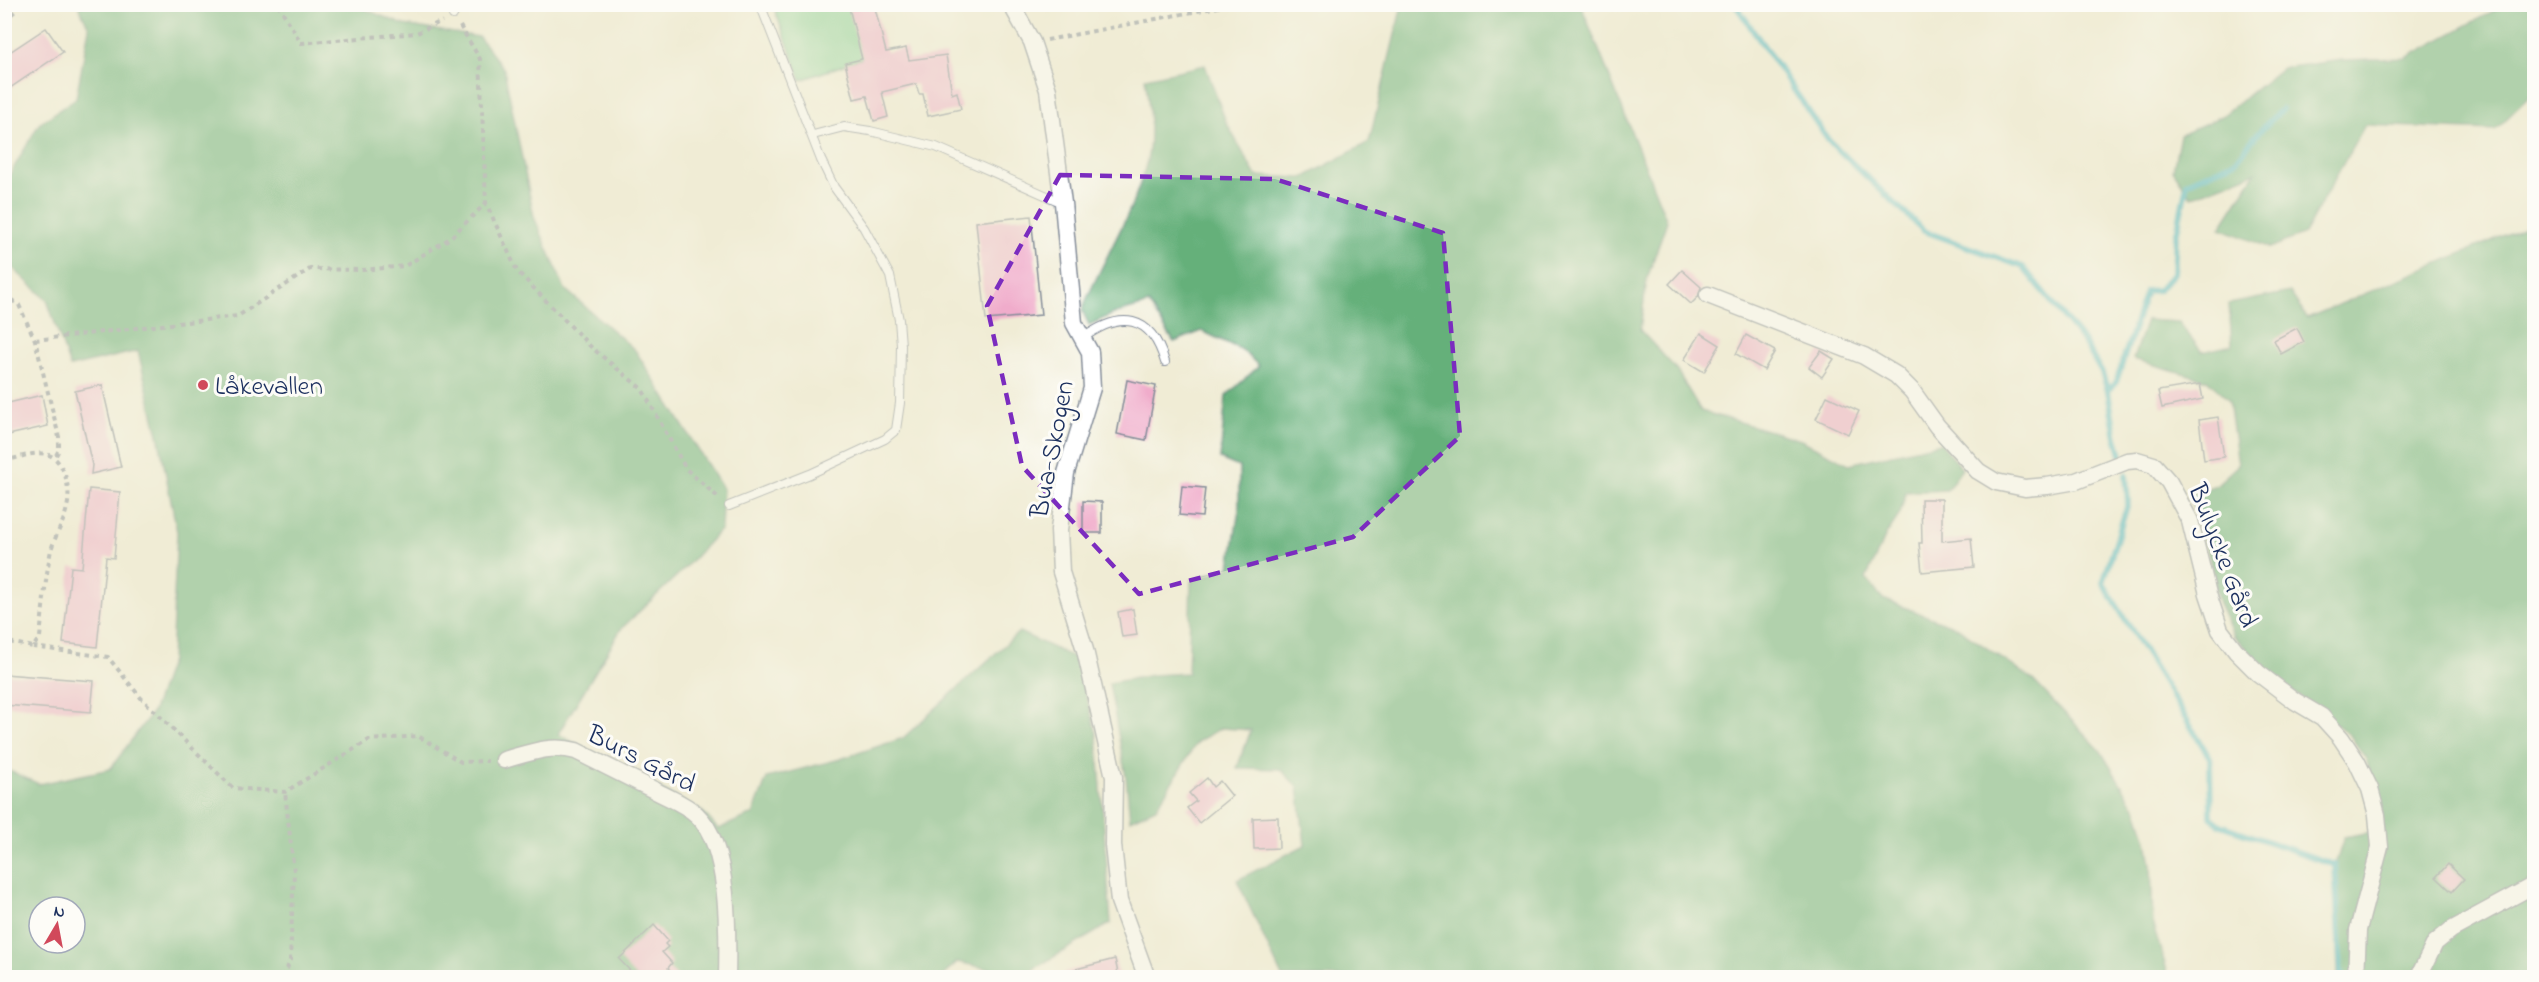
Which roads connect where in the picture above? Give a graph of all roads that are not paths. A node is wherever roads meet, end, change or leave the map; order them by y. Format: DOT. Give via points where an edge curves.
graph roads {
  1 [pos="459,4"];
  2 [pos="760,4"];
  3 [pos="1011,4"];
  4 [pos="453,15"];
  5 [pos="813,135"];
  6 [pos="1063,203"];
  7 [pos="1708,295"];
  8 [pos="1083,338"];
  9 [pos="1165,362"];
  10 [pos="729,506"];
  11 [pos="504,760"];
  12 [pos="2535,885"];
  13 [pos="727,978"];
  14 [pos="1147,978"];
  15 [pos="2356,978"];
  16 [pos="2418,978"];
  1 -- 4 [label="lane"];
  2 -- 5 [label="lane"];
  3 -- 6 [label="street, Bua-Skogen" via="1032,42 1048,90"];
  5 -- 6 [label="lane" via="844,127 936,147"];
  5 -- 10 [label="lane" via="834,187 880,255 892,286 901,345 896,430 885,439 810,474"];
  6 -- 8 [label="street, Bua-Skogen" via="1074,323"];
  7 -- 15 [label="street, Bulycke Gård" via="1881,365 1904,383 1978,471 1996,483 2025,488 2047,486 2076,481 2127,461 2154,465 2169,482 2190,521 2220,630 2258,673 2322,717 2358,762 2370,789 2380,847 2358,930"];
  8 -- 9 [label="lane" via="1114,321 1141,324 1154,335"];
  8 -- 14 [label="street, Bua-Skogen" via="1090,352 1092,388 1066,473 1059,530 1062,572 1114,777 1113,845 1119,901"];
  11 -- 13 [label="street, Burs Gård" via="542,749 560,747 576,751 697,815 712,833 718,851"];
  12 -- 16 [label="street" via="2451,930 2435,943"];
}
